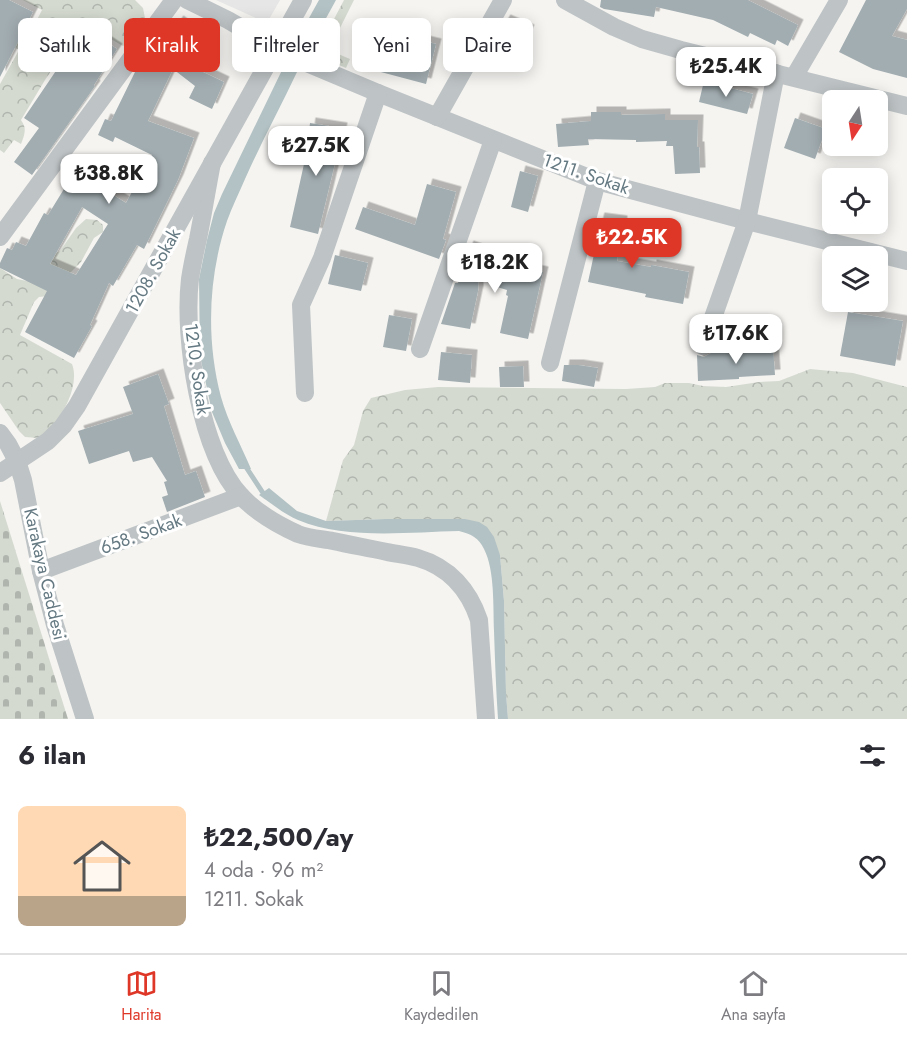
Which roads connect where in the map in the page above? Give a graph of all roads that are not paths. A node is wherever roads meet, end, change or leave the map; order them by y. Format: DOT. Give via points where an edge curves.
graph roads {
  1 [pos="174,0"];
  2 [pos="187,0"];
  3 [pos="303,0"];
  4 [pos="503,0"];
  5 [pos="565,0"];
  6 [pos="839,0"];
  7 [pos="594,7"];
  8 [pos="293,18"];
  9 [pos="232,22"];
  10 [pos="263,72"];
  11 [pos="328,72"];
  12 [pos="776,73"];
  13 [pos="794,77"];
  14 [pos="378,93"];
  15 [pos="907,106"];
  16 [pos="436,117"];
  17 [pos="493,140"];
  18 [pos="212,163"];
  19 [pos="597,181"];
  20 [pos="747,221"];
  21 [pos="0,237"];
  22 [pos="907,261"];
  23 [pos="704,346"];
  24 [pos="420,349"];
  25 [pos="550,363"];
  26 [pos="305,393"];
  27 [pos="0,433"];
  28 [pos="17,461"];
  29 [pos="0,473"];
  30 [pos="241,496"];
  31 [pos="41,571"];
  32 [pos="85,719"];
  33 [pos="486,719"];
  1 -- 21 [label="street"];
  2 -- 9 [label="street, 1211. Sokak"];
  3 -- 8 [label="street, 1208. Sokak"];
  4 -- 16 [label="street"];
  5 -- 7 [label="street"];
  6 -- 13 [label="street"];
  7 -- 12 [label="street" via="614,27 642,39"];
  10 -- 18 [label="street, 1208. Sokak"];
  11 -- 14 [label="street, 1211. Sokak"];
  12 -- 13 [label="street"];
  12 -- 20 [label="street"];
  13 -- 15 [label="street"];
  14 -- 16 [label="street, 1211. Sokak"];
  14 -- 26 [label="street" via="322,258 301,305"];
  16 -- 17 [label="street, 1211. Sokak"];
  17 -- 19 [label="street, 1211. Sokak"];
  17 -- 24 [label="street"];
  18 -- 28 [label="street, 1208. Sokak" via="77,406 48,441"];
  18 -- 30 [label="street, 1210. Sokak" via="190,279 190,329 206,428 223,469"];
  19 -- 20 [label="street, 1211. Sokak"];
  19 -- 25 [label="street"];
  20 -- 22 [label="street, 1211. Sokak"];
  20 -- 23 [label="street"];
  27 -- 28 [label="street, Karakaya Caddesi"];
  28 -- 29 [label="street, 1208. Sokak"];
  28 -- 31 [label="street, Karakaya Caddesi"];
  30 -- 31 [label="street, 658. Sokak"];
  30 -- 33 [label="street, 1210. Sokak" via="277,524 300,535 416,557 452,576 469,596 479,620"];
  31 -- 32 [label="street, Karakaya Caddesi"];
}
